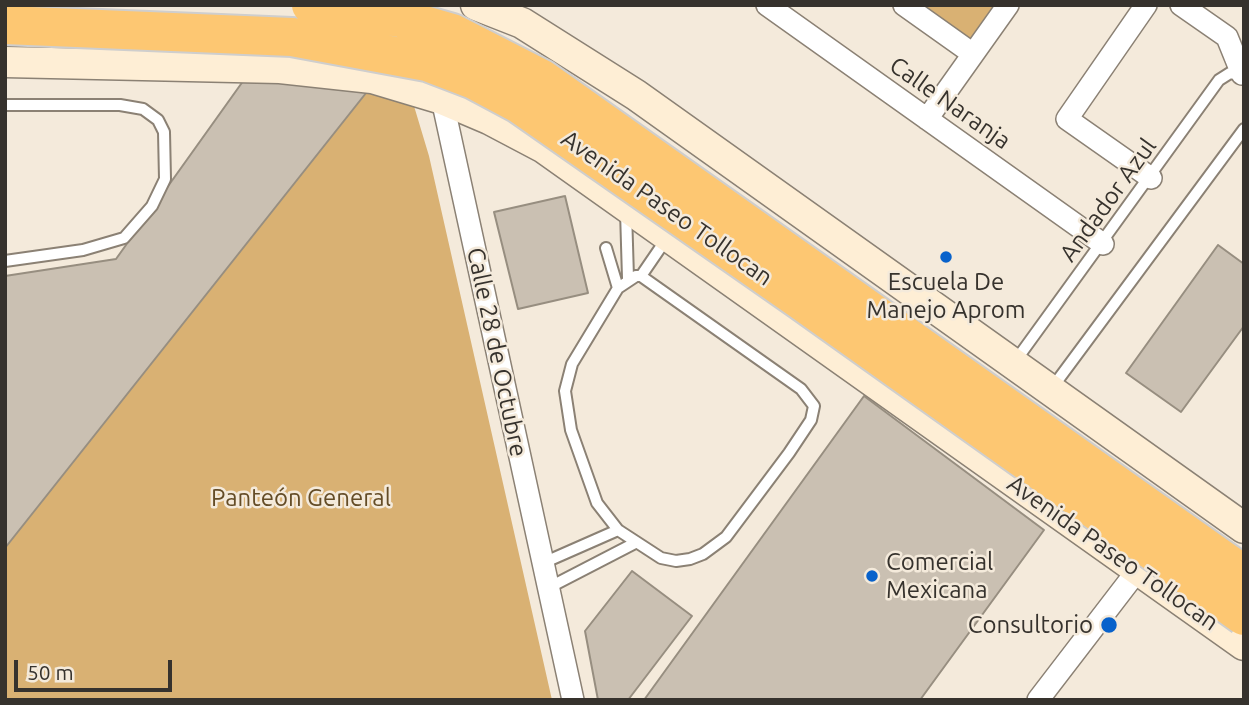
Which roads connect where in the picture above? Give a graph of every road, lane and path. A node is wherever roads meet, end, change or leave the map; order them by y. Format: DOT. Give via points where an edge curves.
graph roads {
  1 [pos="311,5"];
  2 [pos="331,5"];
  3 [pos="418,5"];
  4 [pos="476,5"];
  5 [pos="767,5"];
  6 [pos="904,5"];
  7 [pos="1008,5"];
  8 [pos="1146,5"];
  9 [pos="1181,5"];
  10 [pos="513,14"];
  11 [pos="5,25"];
  12 [pos="973,54"];
  13 [pos="5,62"];
  14 [pos="280,68"];
  15 [pos="1243,75"];
  16 [pos="636,95"];
  17 [pos="442,99"];
  18 [pos="5,104"];
  19 [pos="927,119"];
  20 [pos="1244,129"];
  21 [pos="1151,178"];
  22 [pos="600,187"];
  23 [pos="626,208"];
  24 [pos="667,238"];
  25 [pos="1103,244"];
  26 [pos="606,248"];
  27 [pos="5,261"];
  28 [pos="641,276"];
  29 [pos="628,278"];
  30 [pos="618,288"];
  31 [pos="1013,365"];
  32 [pos="1050,390"];
  33 [pos="1244,528"];
  34 [pos="618,530"];
  35 [pos="635,543"];
  36 [pos="543,563"];
  37 [pos="1137,571"];
  38 [pos="1244,575"];
  39 [pos="548,588"];
  40 [pos="1244,616"];
  41 [pos="1244,645"];
  42 [pos="573,700"];
  43 [pos="1038,700"];
  1 -- 38 [label="highway, Avenida Paseo Tollocan, bridge" via="400,18 452,33 542,79"];
  2 -- 14 [label="main road" via="329,23 316,47"];
  3 -- 17 [label="main road, Calle 28 de Octubre"];
  4 -- 10 [label="main road"];
  5 -- 19 [label="street, Calle Naranja"];
  6 -- 12 [label="street"];
  7 -- 12 [label="street"];
  8 -- 21 [label="street" via="1067,119"];
  9 -- 15 [label="street" via="1227,37"];
  10 -- 16 [label="main road"];
  11 -- 40 [label="highway, Avenida Paseo Tollocan, bridge" via="292,37 427,62 474,80 519,104"];
  12 -- 19 [label="street"];
  13 -- 14 [label="main road, Avenida Paseo Tollocan"];
  14 -- 17 [label="main road, Avenida Paseo Tollocan" via="372,78"];
  15 -- 21 [label="lane, Andador Azul" via="1230,73 1219,80"];
  16 -- 22 [label="main road" via="614,100 594,125 589,160"];
  16 -- 31 [label="main road"];
  17 -- 22 [label="main road, Avenida Paseo Tollocan" via="544,148"];
  17 -- 36 [label="street, Calle 28 de Octubre"];
  18 -- 27 [label="lane" via="143,109 158,120 164,132 166,180 152,206 124,238 83,250"];
  19 -- 25 [label="street, Calle Naranja"];
  20 -- 32 [label="lane"];
  21 -- 25 [label="lane, Andador Azul"];
  22 -- 23 [label="main road, Avenida Paseo Tollocan"];
  23 -- 24 [label="main road, Avenida Paseo Tollocan"];
  23 -- 29 [label="lane"];
  24 -- 28 [label="lane"];
  24 -- 37 [label="main road, Avenida Paseo Tollocan"];
  25 -- 31 [label="lane, Andador Azul"];
  26 -- 30 [label="lane"];
  28 -- 29 [label="lane"];
  28 -- 35 [label="lane" via="801,389 814,406 811,420 789,453 726,537 703,554 676,561"];
  29 -- 30 [label="lane"];
  30 -- 34 [label="lane" via="572,364 565,391 571,430 597,503"];
  31 -- 32 [label="main road"];
  32 -- 33 [label="main road"];
  34 -- 35 [label="lane"];
  34 -- 36 [label="lane"];
  35 -- 39 [label="lane"];
  36 -- 39 [label="street, Calle 28 de Octubre"];
  37 -- 41 [label="main road, Avenida Paseo Tollocan"];
  37 -- 43 [label="street"];
  39 -- 42 [label="street, Calle 28 de Octubre"];
}
